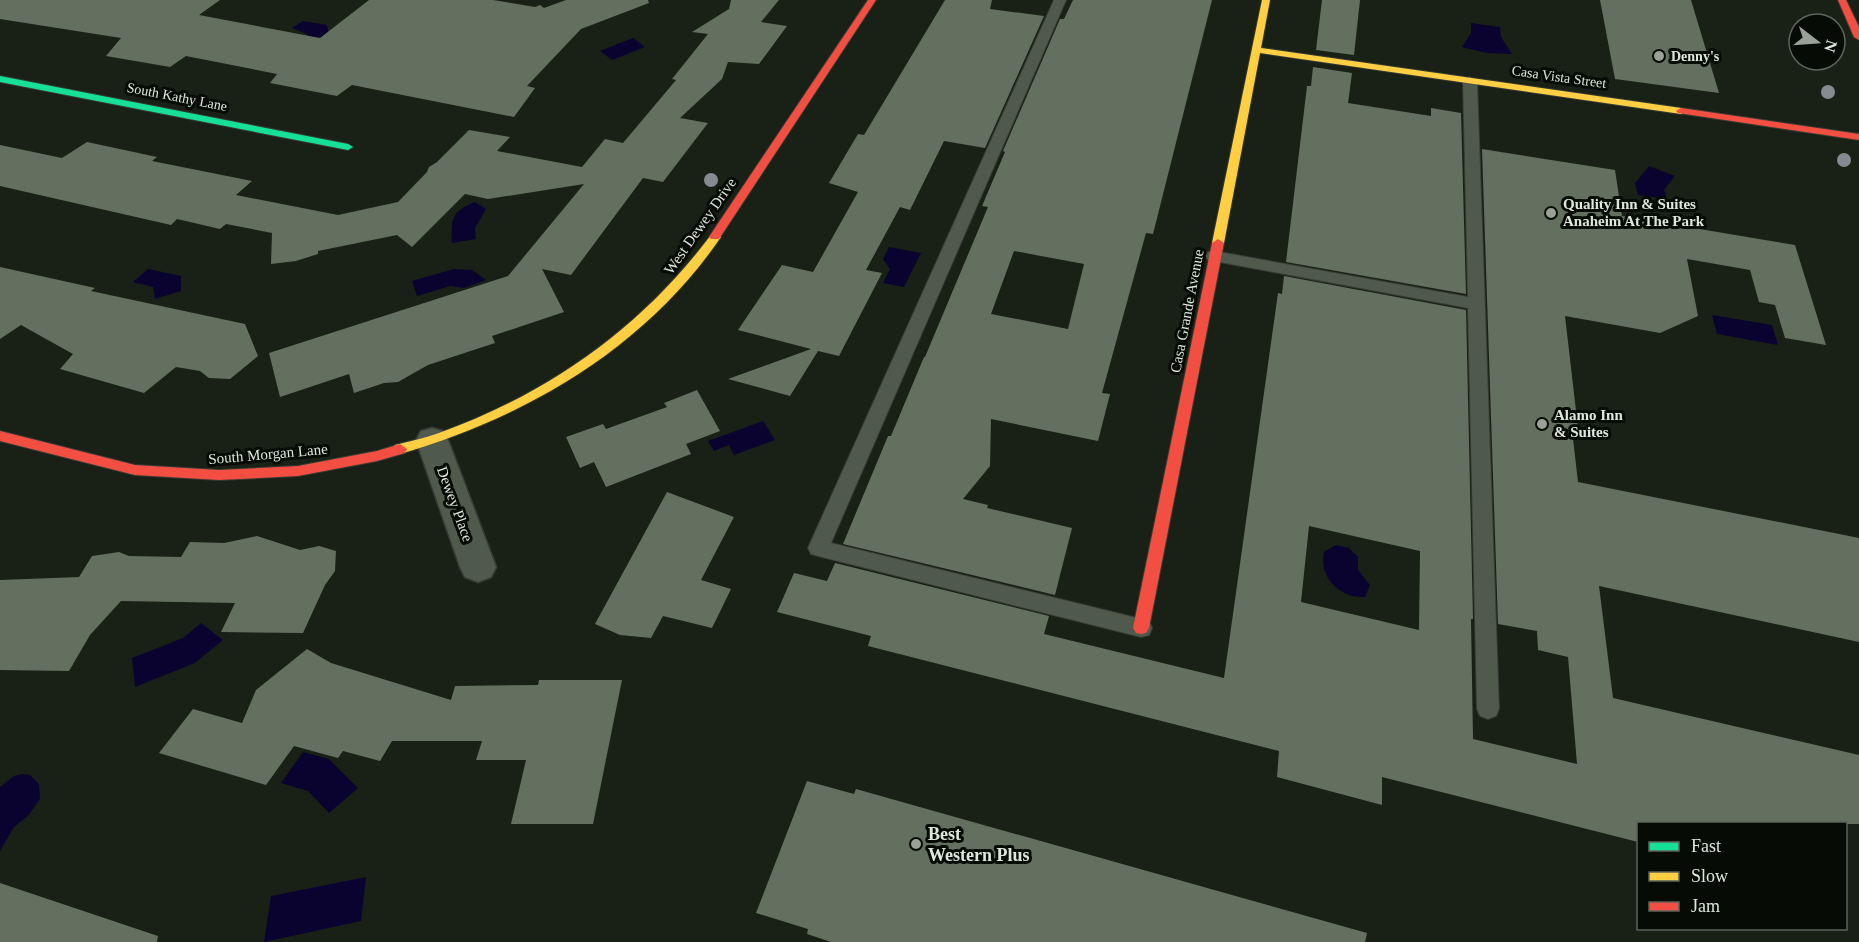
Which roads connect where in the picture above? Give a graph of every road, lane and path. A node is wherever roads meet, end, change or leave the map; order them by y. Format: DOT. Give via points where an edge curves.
graph roads {
  1 [pos="872,0"];
  2 [pos="1060,0"];
  3 [pos="1266,0"];
  4 [pos="1842,0"];
  5 [pos="1859,37"];
  6 [pos="1255,50"];
  7 [pos="0,79"];
  8 [pos="1470,81"];
  9 [pos="1859,137"];
  10 [pos="348,147"];
  11 [pos="1214,256"];
  12 [pos="1476,304"];
  13 [pos="0,436"];
  14 [pos="432,440"];
  15 [pos="478,567"];
  16 [pos="1141,628"];
  17 [pos="1488,709"];
  1 -- 14 [label="street, West Dewey Drive" via="706,251 652,313 620,341 541,392"];
  2 -- 16 [label="lane" via="818,548"];
  3 -- 6 [label="street, Casa Grande Avenue"];
  4 -- 5 [label="street"];
  6 -- 8 [label="street, Casa Vista Street"];
  6 -- 11 [label="street, Casa Grande Avenue"];
  7 -- 10 [label="street, South Kathy Lane"];
  8 -- 9 [label="street, Casa Vista Street"];
  8 -- 12 [label="lane"];
  11 -- 12 [label="lane"];
  11 -- 16 [label="street, Casa Grande Avenue"];
  12 -- 17 [label="lane"];
  13 -- 14 [label="street, South Morgan Lane" via="139,471 195,476 303,470 370,459"];
  14 -- 15 [label="street, Dewey Place"];
}
